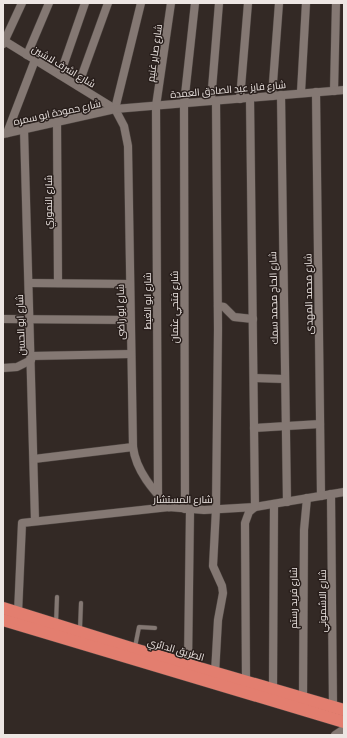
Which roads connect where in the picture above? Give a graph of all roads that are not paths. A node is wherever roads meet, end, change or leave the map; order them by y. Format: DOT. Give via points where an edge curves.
graph roads {
  1 [pos="22,3"];
  2 [pos="49,3"];
  3 [pos="85,3"];
  4 [pos="108,3"];
  5 [pos="141,3"];
  6 [pos="172,3"];
  7 [pos="195,3"];
  8 [pos="219,3"];
  9 [pos="248,3"];
  10 [pos="279,3"];
  11 [pos="306,3"];
  12 [pos="336,3"];
  13 [pos="4,42"];
  14 [pos="27,55"];
  15 [pos="35,60"];
  16 [pos="60,75"];
  17 [pos="78,86"];
  18 [pos="334,90"];
  19 [pos="344,90"];
  20 [pos="301,92"];
  21 [pos="316,92"];
  22 [pos="281,95"];
  23 [pos="272,96"];
  24 [pos="250,98"];
  25 [pos="240,99"];
  26 [pos="213,101"];
  27 [pos="184,104"];
  28 [pos="156,106"];
  29 [pos="115,109"];
  30 [pos="57,122"];
  31 [pos="24,129"];
  32 [pos="5,133"];
  33 [pos="29,283"];
  34 [pos="58,283"];
  35 [pos="129,284"];
  36 [pos="218,306"];
  37 [pos="3,319"];
  38 [pos="30,319"];
  39 [pos="253,319"];
  40 [pos="130,320"];
  41 [pos="131,354"];
  42 [pos="31,358"];
  43 [pos="3,368"];
  44 [pos="254,378"];
  45 [pos="284,379"];
  46 [pos="320,424"];
  47 [pos="285,426"];
  48 [pos="254,428"];
  49 [pos="133,447"];
  50 [pos="34,459"];
  51 [pos="344,492"];
  52 [pos="331,494"];
  53 [pos="158,496"];
  54 [pos="321,496"];
  55 [pos="307,498"];
  56 [pos="287,502"];
  57 [pos="274,504"];
  58 [pos="169,507"];
  59 [pos="255,507"];
  60 [pos="188,509"];
  61 [pos="216,509"];
  62 [pos="35,521"];
  63 [pos="57,597"];
  64 [pos="81,603"];
  65 [pos="3,608"];
  66 [pos="18,613"];
  67 [pos="3,620"];
  68 [pos="56,624"];
  69 [pos="154,628"];
  70 [pos="80,632"];
  71 [pos="133,653"];
  72 [pos="188,665"];
  73 [pos="215,672"];
  74 [pos="246,682"];
  75 [pos="273,690"];
  76 [pos="303,698"];
  77 [pos="338,709"];
  78 [pos="344,722"];
  79 [pos="344,729"];
  80 [pos="335,735"];
  1 -- 13 [label="street"];
  2 -- 14 [label="street"];
  3 -- 16 [label="street"];
  4 -- 17 [label="street"];
  5 -- 29 [label="street"];
  6 -- 28 [label="street, شارع صابر غنيم"];
  7 -- 27 [label="street, شارع فتحي عثمان"];
  8 -- 26 [label="street"];
  9 -- 25 [label="street"];
  10 -- 23 [label="street"];
  11 -- 20 [label="street"];
  12 -- 18 [label="street"];
  13 -- 14 [label="street, شارع اشرف لاشين"];
  14 -- 15 [label="street, شارع اشرف لاشين"];
  15 -- 16 [label="street, شارع اشرف لاشين"];
  15 -- 32 [label="street"];
  16 -- 17 [label="street, شارع اشرف لاشين"];
  17 -- 29 [label="street, شارع اشرف لاشين"];
  18 -- 19 [label="street, شارع فايز عبد الصادق العمدة"];
  18 -- 21 [label="street, شارع فايز عبد الصادق العمدة"];
  20 -- 21 [label="street, شارع فايز عبد الصادق العمدة"];
  20 -- 22 [label="street, شارع فايز عبد الصادق العمدة"];
  21 -- 46 [label="street, شارع محمد المهدى"];
  22 -- 23 [label="street, شارع فايز عبد الصادق العمدة"];
  22 -- 45 [label="street, شارع الحاج محمد سمك"];
  23 -- 24 [label="street, شارع فايز عبد الصادق العمدة"];
  24 -- 25 [label="street, شارع فايز عبد الصادق العمدة"];
  24 -- 39 [label="street"];
  25 -- 26 [label="street, شارع فايز عبد الصادق العمدة"];
  26 -- 27 [label="street, شارع فايز عبد الصادق العمدة"];
  26 -- 36 [label="street"];
  27 -- 28 [label="street, شارع فايز عبد الصادق العمدة"];
  27 -- 60 [label="street, شارع فتحي عثمان"];
  28 -- 29 [label="street, شارع فايز عبد الصادق العمدة"];
  28 -- 53 [label="street, شارع ابو الغيط"];
  29 -- 30 [label="street, شارع حمودة ابو سمره"];
  29 -- 35 [label="street, شارع ابو راضى" via="124,126 128,146"];
  30 -- 31 [label="street, شارع حمودة ابو سمره"];
  30 -- 34 [label="street, شارع النموري"];
  31 -- 32 [label="street, شارع حمودة ابو سمره"];
  31 -- 33 [label="street, شارع ابو الحسن"];
  33 -- 34 [label="street"];
  33 -- 38 [label="street, شارع ابو الحسن"];
  34 -- 35 [label="street"];
  35 -- 40 [label="street, شارع ابو راضى"];
  36 -- 39 [label="street" via="224,307 234,317"];
  36 -- 61 [label="street"];
  37 -- 38 [label="street"];
  38 -- 40 [label="street"];
  38 -- 42 [label="street, شارع ابو الحسن"];
  39 -- 44 [label="street"];
  40 -- 41 [label="street, شارع ابو راضى"];
  41 -- 42 [label="street"];
  41 -- 49 [label="street, شارع ابو راضى"];
  42 -- 43 [label="street" via="17,367"];
  42 -- 50 [label="street, شارع ابو الحسن"];
  44 -- 45 [label="street"];
  44 -- 48 [label="street"];
  45 -- 47 [label="street, شارع الحاج محمد سمك"];
  46 -- 47 [label="street"];
  46 -- 54 [label="street, شارع محمد المهدى"];
  47 -- 48 [label="street"];
  47 -- 56 [label="street, شارع الحاج محمد سمك"];
  48 -- 59 [label="street"];
  49 -- 50 [label="street"];
  49 -- 53 [label="street, شارع ابو راضى" via="138,467"];
  50 -- 62 [label="street, شارع ابو الحسن"];
  51 -- 52 [label="street, شارع المستشار"];
  52 -- 54 [label="street, شارع المستشار"];
  52 -- 77 [label="street, شارع الاشموني"];
  53 -- 58 [label="street, شارع ابو راضى"];
  54 -- 55 [label="street, شارع المستشار"];
  55 -- 56 [label="street, شارع المستشار"];
  55 -- 76 [label="street, شارع فريد رستم" via="304,530"];
  56 -- 57 [label="street, شارع المستشار"];
  57 -- 59 [label="street, شارع المستشار"];
  57 -- 75 [label="street"];
  58 -- 60 [label="street, شارع المستشار"];
  58 -- 62 [label="street, شارع المستشار"];
  59 -- 61 [label="street, شارع المستشار"];
  59 -- 74 [label="street" via="249,512 245,523"];
  60 -- 61 [label="street, شارع المستشار"];
  60 -- 72 [label="street, شارع فتحي عثمان"];
  61 -- 73 [label="street" via="213,566 223,593 218,620"];
  62 -- 66 [label="street, شارع المستشار" via="22,523"];
  63 -- 68 [label="lane"];
  64 -- 70 [label="lane"];
  65 -- 66 [label="highway, الطريق الدائري"];
  66 -- 68 [label="highway, الطريق الدائري"];
  67 -- 71 [label="highway, الطريق الدائري"];
  68 -- 70 [label="highway, الطريق الدائري"];
  69 -- 71 [label="lane" via="139,627"];
  70 -- 71 [label="highway, الطريق الدائري"];
  71 -- 72 [label="highway, الطريق الدائري"];
  71 -- 78 [label="highway, الطريق الدائري"];
  72 -- 73 [label="highway, الطريق الدائري"];
  73 -- 74 [label="highway, الطريق الدائري"];
  74 -- 75 [label="highway, الطريق الدائري"];
  75 -- 76 [label="highway, الطريق الدائري"];
  76 -- 77 [label="highway, الطريق الدائري"];
  79 -- 80 [label="street"];
}
